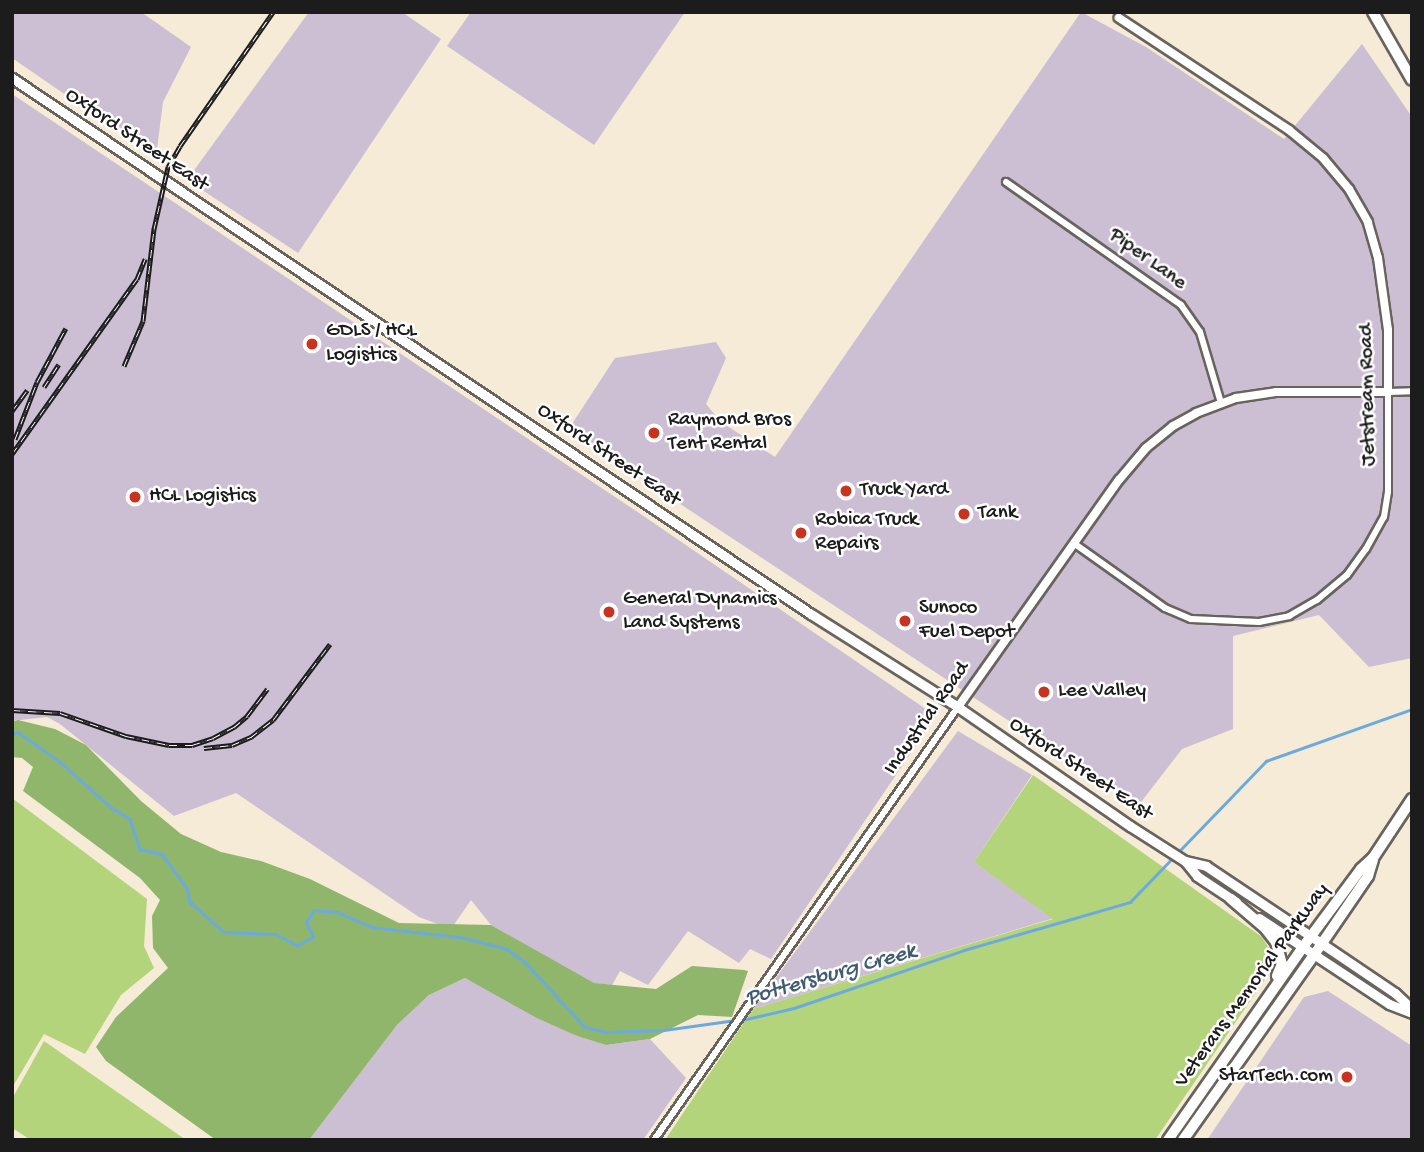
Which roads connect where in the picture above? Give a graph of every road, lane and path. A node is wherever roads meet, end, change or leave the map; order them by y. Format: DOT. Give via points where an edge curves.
graph roads {
  1 [pos="1373,12"];
  2 [pos="1119,18"];
  3 [pos="12,78"];
  4 [pos="1412,80"];
  5 [pos="1006,182"];
  6 [pos="1388,391"];
  7 [pos="1412,391"];
  8 [pos="1221,403"];
  9 [pos="1074,544"];
  10 [pos="958,707"];
  11 [pos="1412,799"];
  12 [pos="1374,858"];
  13 [pos="1185,861"];
  14 [pos="1231,899"];
  15 [pos="1312,937"];
  16 [pos="1322,944"];
  17 [pos="1303,947"];
  18 [pos="1314,955"];
  19 [pos="1269,995"];
  20 [pos="1412,1011"];
  21 [pos="654,1140"];
  22 [pos="1168,1140"];
  23 [pos="1183,1140"];
  1 -- 4 [label="highway"];
  2 -- 6 [label="street, Jetstream Road" via="1289,130 1324,158 1349,189 1368,222 1378,258 1388,330"];
  3 -- 10 [label="main road, Oxford Street East" via="811,614"];
  5 -- 8 [label="street, Piper Lane" via="1181,305 1200,332"];
  6 -- 7 [label="street, Industrial Road"];
  6 -- 8 [label="street, Industrial Road" via="1276,392"];
  6 -- 9 [label="street, Jetstream Road" via="1384,517 1347,575 1289,616 1259,622 1191,619 1165,608"];
  8 -- 9 [label="street, Industrial Road" via="1196,413 1146,448"];
  9 -- 10 [label="street, Industrial Road"];
  10 -- 13 [label="main road, Oxford Street East"];
  10 -- 21 [label="street, Industrial Road"];
  11 -- 12 [label="highway, Veterans Memorial Parkway"];
  12 -- 15 [label="highway, Veterans Memorial Parkway"];
  12 -- 16 [label="highway, Veterans Memorial Parkway" via="1368,876"];
  13 -- 14 [label="main road, Oxford Street East" via="1197,876"];
  13 -- 15 [label="main road, Oxford Street East" via="1206,866"];
  14 -- 17 [label="main road, Oxford Street East"];
  14 -- 19 [label="highway" via="1276,942 1282,964"];
  15 -- 16 [label="main road, Oxford Street East"];
  15 -- 17 [label="highway, Veterans Memorial Parkway"];
  16 -- 18 [label="highway, Veterans Memorial Parkway"];
  16 -- 20 [label="main road, Oxford Street East" via="1395,993"];
  17 -- 18 [label="main road, Oxford Street East"];
  17 -- 19 [label="highway, Veterans Memorial Parkway"];
  18 -- 20 [label="main road, Oxford Street East" via="1389,1004"];
  18 -- 23 [label="highway, Veterans Memorial Parkway"];
  19 -- 22 [label="highway, Veterans Memorial Parkway"];
}
